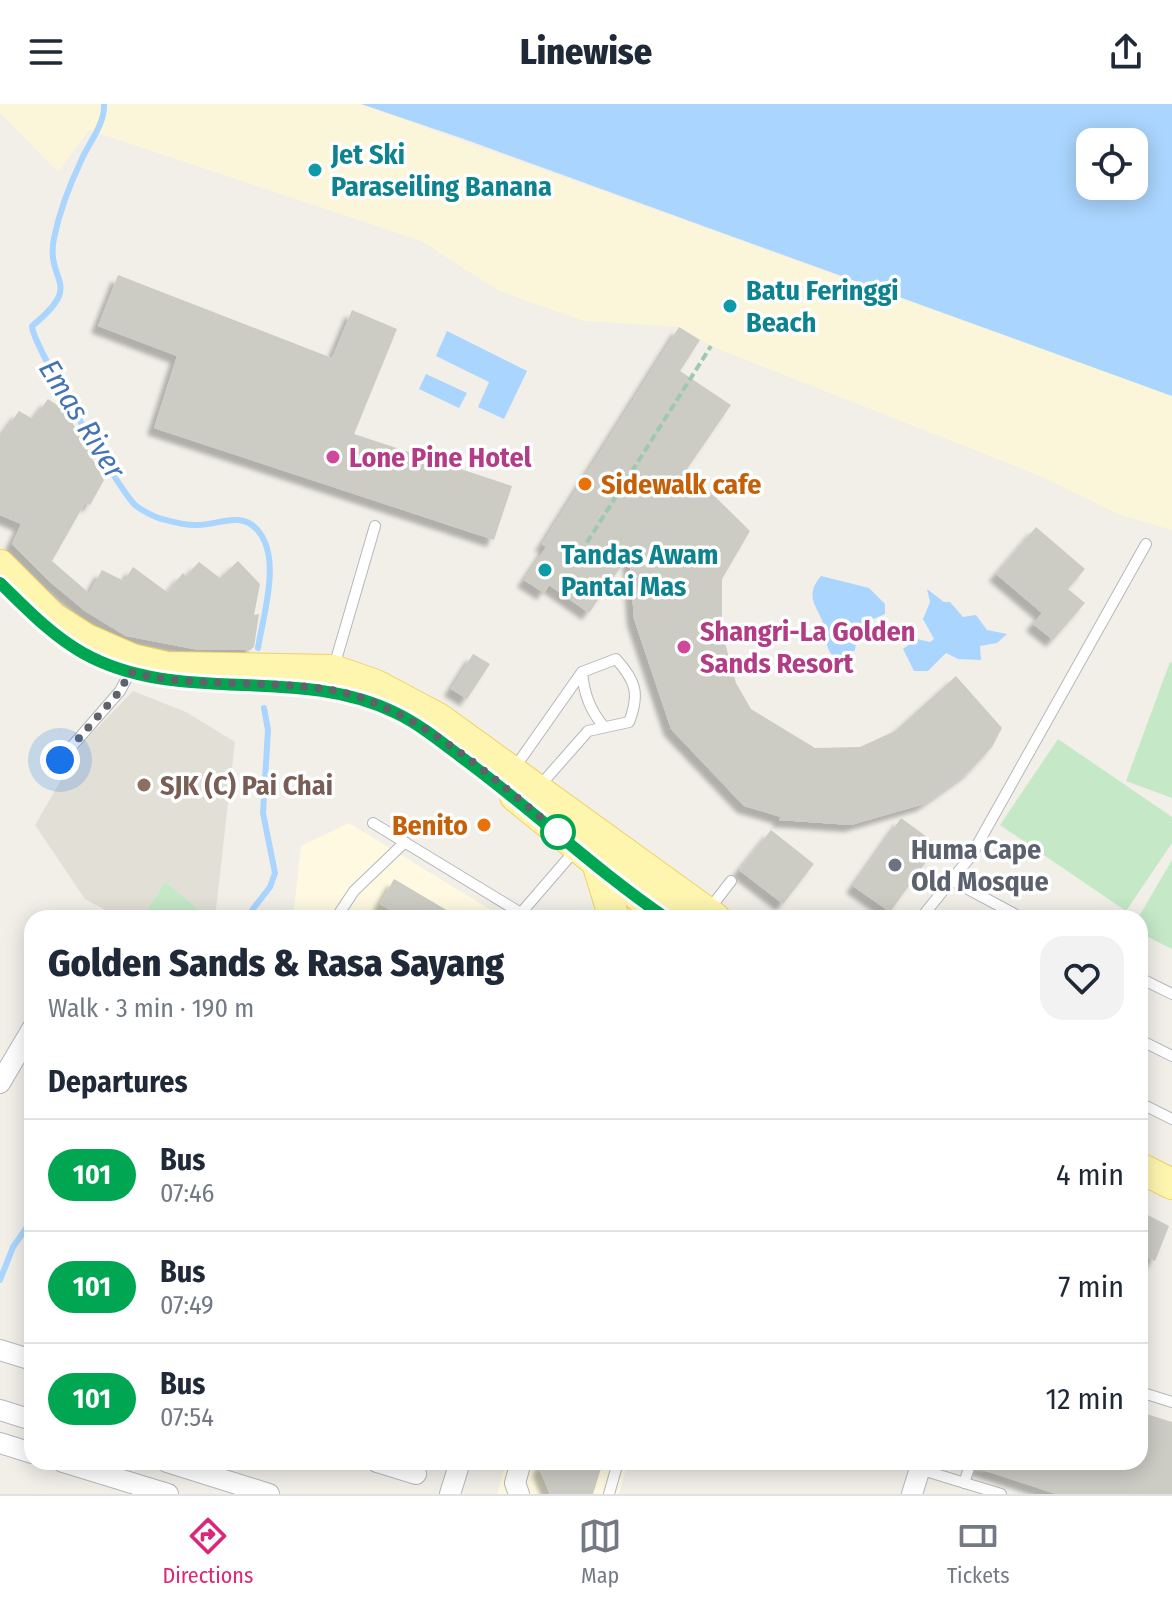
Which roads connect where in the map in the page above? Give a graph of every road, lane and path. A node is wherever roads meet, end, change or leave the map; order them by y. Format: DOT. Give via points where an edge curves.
graph roads {
  1 [pos="711,346"];
  2 [pos="375,526"];
  3 [pos="1146,544"];
  4 [pos="574,563"];
  5 [pos="0,565"];
  6 [pos="0,583"];
  7 [pos="131,666"];
  8 [pos="582,672"];
  9 [pos="332,680"];
  10 [pos="604,727"];
  11 [pos="60,760"];
  12 [pos="520,785"];
  13 [pos="373,823"];
  14 [pos="405,842"];
  15 [pos="587,857"];
  16 [pos="731,881"];
  17 [pos="953,881"];
  18 [pos="342,910"];
  19 [pos="517,910"];
  20 [pos="530,910"];
  21 [pos="610,910"];
  22 [pos="677,910"];
  23 [pos="928,910"];
  24 [pos="1007,910"];
  25 [pos="1148,982"];
  26 [pos="1172,994"];
  27 [pos="24,1042"];
  28 [pos="1148,1044"];
  29 [pos="1172,1056"];
  30 [pos="0,1083"];
  31 [pos="1148,1107"];
  32 [pos="1172,1119"];
  33 [pos="1148,1159"];
  34 [pos="1172,1171"];
  35 [pos="1148,1172"];
  36 [pos="1172,1184"];
  37 [pos="0,1350"];
  38 [pos="24,1358"];
  39 [pos="1148,1394"];
  40 [pos="1172,1402"];
  41 [pos="0,1410"];
  42 [pos="24,1418"];
  43 [pos="0,1443"];
  44 [pos="24,1450"];
  45 [pos="89,1470"];
  46 [pos="192,1470"];
  47 [pos="403,1470"];
  48 [pos="458,1470"];
  49 [pos="519,1470"];
  50 [pos="616,1470"];
  51 [pos="919,1470"];
  52 [pos="930,1470"];
  53 [pos="968,1470"];
  54 [pos="416,1474"];
  55 [pos="964,1483"];
  56 [pos="168,1494"];
  57 [pos="269,1494"];
  58 [pos="450,1494"];
  59 [pos="519,1494"];
  60 [pos="609,1494"];
  61 [pos="912,1494"];
  62 [pos="1001,1494"];
  1 -- 4 [label="path"];
  2 -- 9 [label="lane"];
  3 -- 17 [label="lane"];
  5 -- 7 [label="main road" via="52,617"];
  6 -- 7 [label="main road" via="83,653"];
  7 -- 9 [label="main road" via="167,679"];
  7 -- 11 [label="lane" via="120,691"];
  8 -- 10 [label="lane" via="592,713"];
  8 -- 10 [label="lane" via="616,659 634,679 637,701 629,722"];
  8 -- 12 [label="lane"];
  9 -- 12 [label="main road" via="376,685 438,718"];
  10 -- 12 [label="lane" via="588,731"];
  12 -- 15 [label="main road"];
  12 -- 22 [label="main road"];
  13 -- 14 [label="lane"];
  14 -- 18 [label="lane"];
  14 -- 19 [label="lane"];
  15 -- 20 [label="lane"];
  15 -- 21 [label="main road"];
  15 -- 22 [label="main road"];
  16 -- 22 [label="lane"];
  17 -- 23 [label="lane"];
  17 -- 24 [label="lane"];
  25 -- 26 [label="lane"];
  27 -- 30 [label="street"];
  28 -- 29 [label="lane"];
  31 -- 32 [label="lane"];
  33 -- 34 [label="main road"];
  35 -- 36 [label="main road"];
  37 -- 38 [label="street"];
  39 -- 40 [label="lane"];
  41 -- 42 [label="street"];
  43 -- 44 [label="street"];
  45 -- 56 [label="street"];
  46 -- 57 [label="street"];
  47 -- 54 [label="street"];
  48 -- 58 [label="street"];
  49 -- 59 [label="street"];
  50 -- 60 [label="lane"];
  51 -- 61 [label="street"];
  52 -- 55 [label="lane"];
  53 -- 55 [label="lane"];
  55 -- 62 [label="lane"];
}
